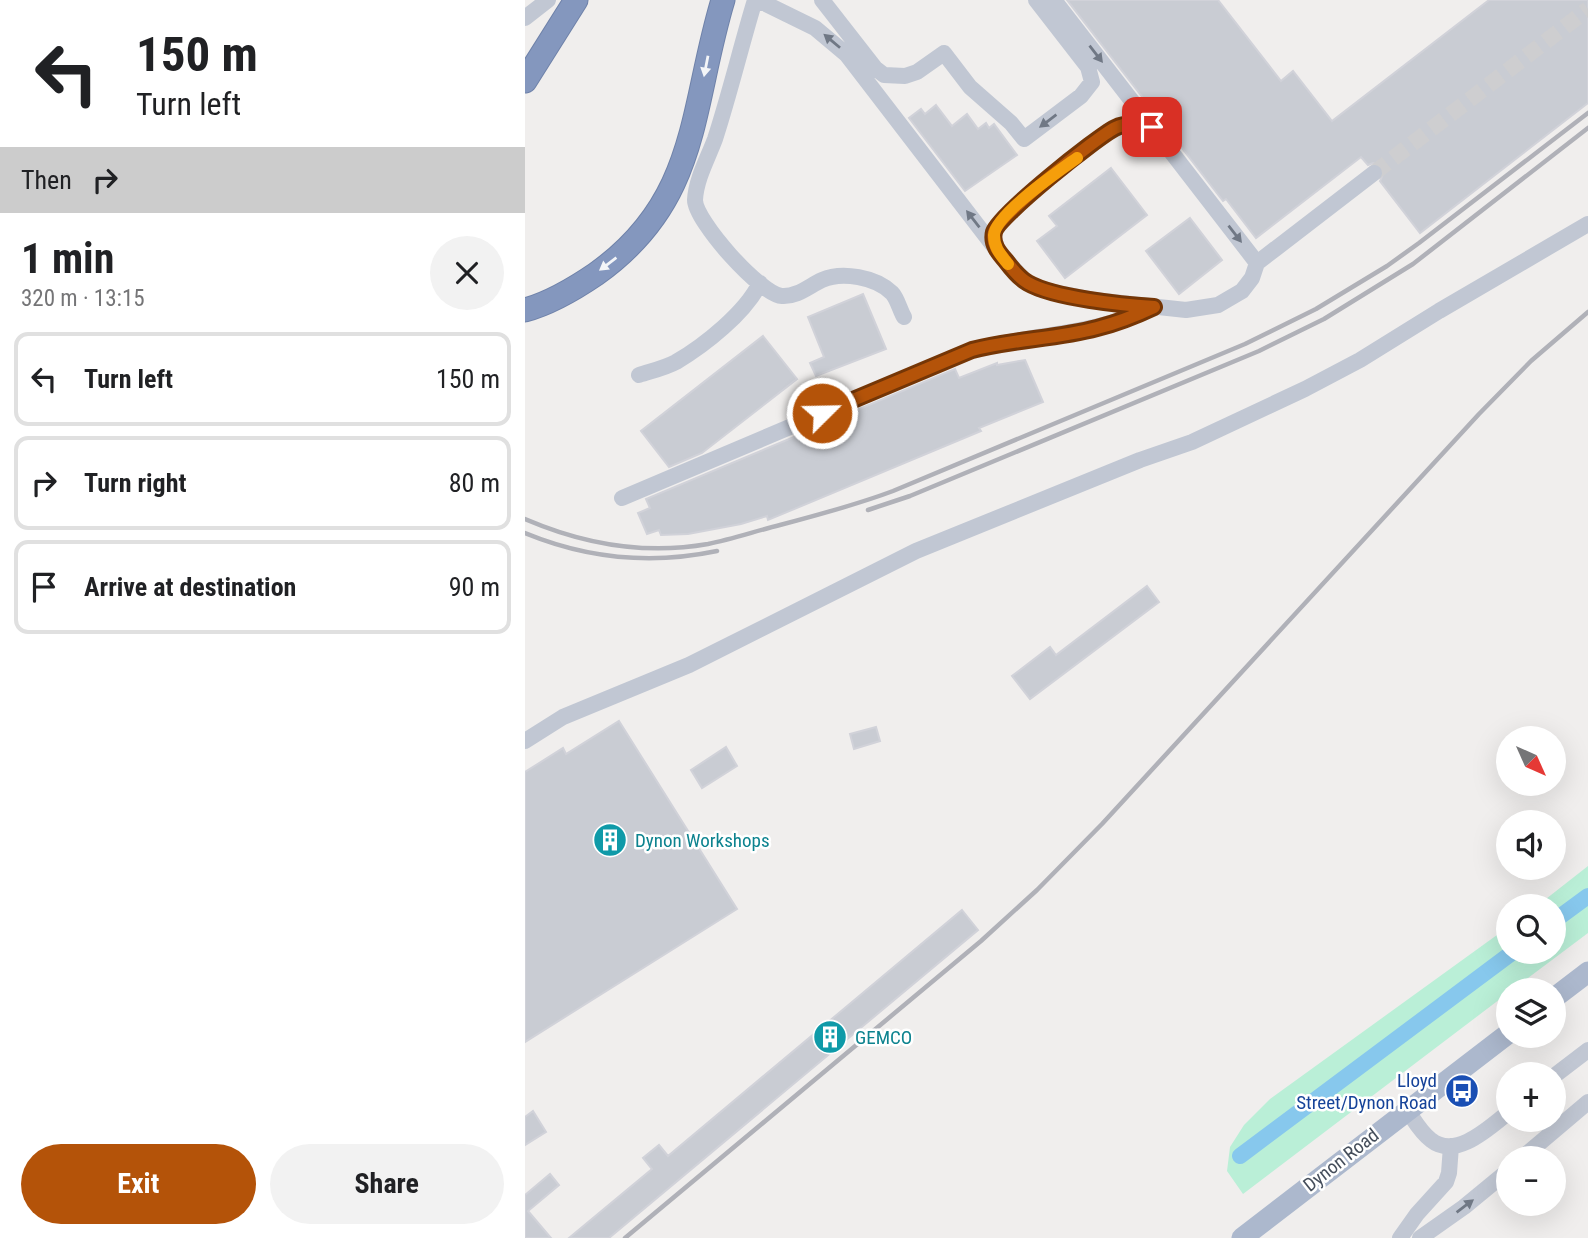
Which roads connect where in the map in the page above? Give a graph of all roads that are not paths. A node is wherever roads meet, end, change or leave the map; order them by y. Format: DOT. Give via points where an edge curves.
graph roads {
  1 [pos="548,0"];
  2 [pos="566,0"];
  3 [pos="576,0"];
  4 [pos="723,0"];
  5 [pos="756,0"];
  6 [pos="822,0"];
  7 [pos="1036,0"];
  8 [pos="1054,0"];
  9 [pos="525,18"];
  10 [pos="525,51"];
  11 [pos="525,81"];
  12 [pos="1152,127"];
  13 [pos="1374,173"];
  14 [pos="1588,224"];
  15 [pos="995,248"];
  16 [pos="1257,263"];
  17 [pos="760,283"];
  18 [pos="1154,307"];
  19 [pos="525,310"];
  20 [pos="904,317"];
  21 [pos="639,374"];
  22 [pos="622,498"];
  23 [pos="525,741"];
  24 [pos="1588,972"];
  25 [pos="1566,989"];
  26 [pos="1496,1043"];
  27 [pos="1588,1050"];
  28 [pos="1566,1067"];
  29 [pos="1588,1102"];
  30 [pos="1407,1110"];
  31 [pos="1496,1122"];
  32 [pos="1451,1146"];
  33 [pos="1537,1146"];
  34 [pos="1496,1181"];
  35 [pos="1242,1238"];
  36 [pos="1400,1238"];
  37 [pos="1420,1238"];
  1 -- 9 [label="lane"];
  2 -- 10 [label="highway"];
  3 -- 11 [label="highway"];
  4 -- 19 [label="highway, one-way" via="694,128 670,192 655,216 613,261 569,291"];
  15 -- 5 [label="lane, one-way" via="846,54 815,28"];
  5 -- 17 [label="lane" via="695,201 709,230"];
  7 -- 6 [label="lane, one-way" via="1091,75 1088,90 1024,139 970,87 944,53 917,72 884,75"];
  8 -- 12 [label="lane, one-way"];
  12 -- 15 [label="lane" via="1116,127 1034,190 994,232"];
  12 -- 16 [label="lane, one-way"];
  13 -- 16 [label="lane"];
  14 -- 23 [label="lane" via="1304,389 1192,442 916,551 689,665 563,717"];
  15 -- 18 [label="lane" via="1014,272 1039,289"];
  16 -- 18 [label="lane" via="1242,291 1218,305 1186,310"];
  17 -- 20 [label="lane" via="781,296 849,274 893,293"];
  17 -- 21 [label="lane" via="752,299 728,323 675,362"];
  18 -- 22 [label="lane" via="1095,329 972,350"];
  24 -- 25 [label="main road"];
  26 -- 30 [label="main road, Dynon Road"];
  27 -- 28 [label="lane"];
  29 -- 33 [label="lane"];
  30 -- 32 [label="lane" via="1428,1138"];
  30 -- 35 [label="main road, Dynon Road"];
  31 -- 32 [label="lane"];
  32 -- 36 [label="lane" via="1446,1182"];
  37 -- 34 [label="lane, one-way"];
}
